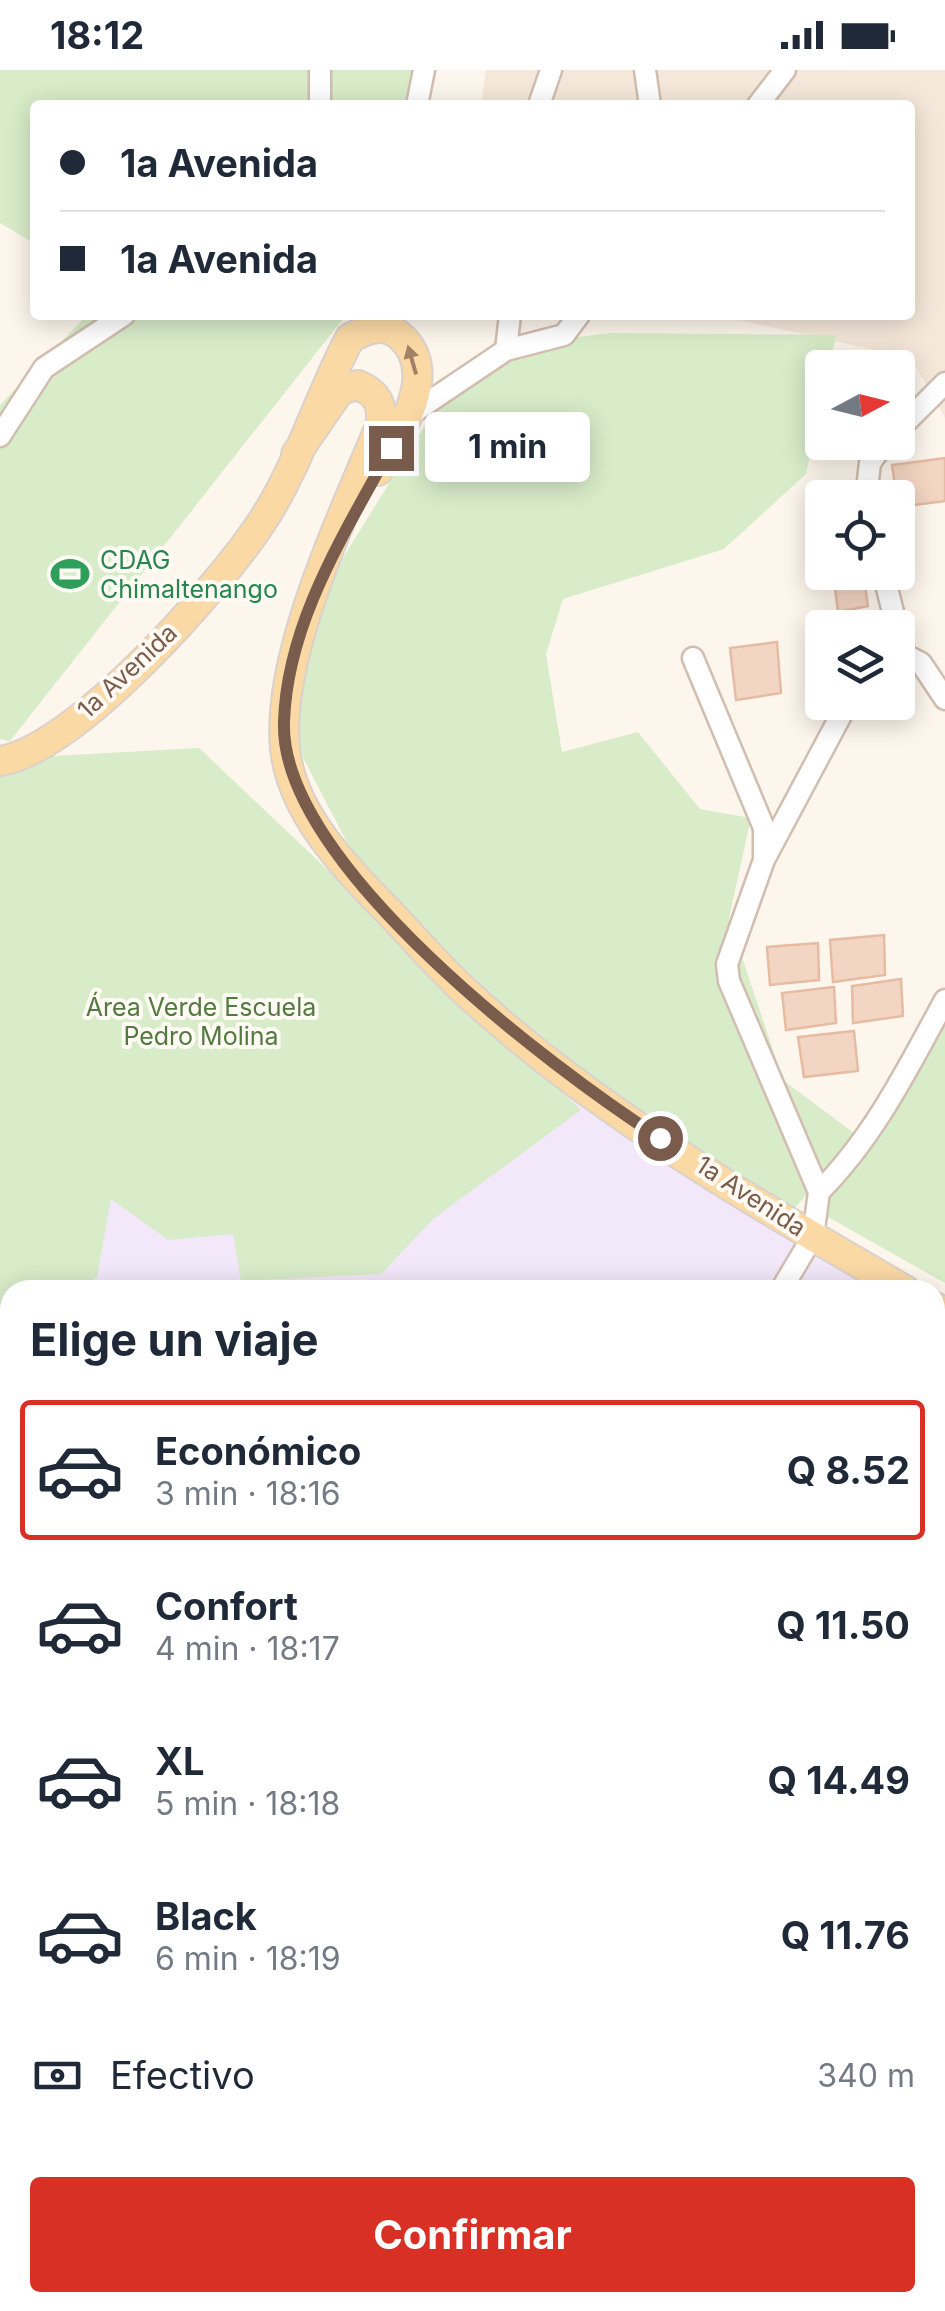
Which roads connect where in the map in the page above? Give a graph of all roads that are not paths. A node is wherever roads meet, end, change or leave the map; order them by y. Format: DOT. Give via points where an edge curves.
graph roads {
  1 [pos="320,70"];
  2 [pos="424,70"];
  3 [pos="550,70"];
  4 [pos="645,70"];
  5 [pos="785,70"];
  6 [pos="320,100"];
  7 [pos="418,100"];
  8 [pos="541,100"];
  9 [pos="649,100"];
  10 [pos="762,100"];
  11 [pos="116,320"];
  12 [pos="509,320"];
  13 [pos="575,320"];
  14 [pos="506,350"];
  15 [pos="945,383"];
  16 [pos="915,413"];
  17 [pos="408,416"];
  18 [pos="0,436"];
  19 [pos="296,454"];
  20 [pos="323,574"];
  21 [pos="693,658"];
  22 [pos="915,660"];
  23 [pos="944,693"];
  24 [pos="838,720"];
  25 [pos="0,760"];
  26 [pos="764,860"];
  27 [pos="945,1000"];
  28 [pos="819,1192"];
  29 [pos="813,1236"];
  30 [pos="787,1280"];
  31 [pos="888,1280"];
  1 -- 6 [label="street"];
  2 -- 7 [label="street"];
  3 -- 8 [label="street"];
  4 -- 9 [label="street"];
  5 -- 10 [label="street"];
  11 -- 18 [label="street" via="44,368"];
  12 -- 14 [label="street"];
  13 -- 14 [label="street" via="564,335"];
  14 -- 17 [label="street"];
  15 -- 16 [label="street"];
  17 -- 19 [label="main road, 1a Avenida, one-way" via="417,390 410,347 383,327 366,330 350,338"];
  17 -- 20 [label="main road, 1a Avenida"];
  19 -- 20 [label="main road, 1a Avenida" via="340,390 358,386 377,398 380,426"];
  19 -- 25 [label="main road, 1a Avenida" via="247,543 152,654 53,738"];
  20 -- 29 [label="main road, 1a Avenida" via="295,656 285,747 304,806 343,864 468,994 599,1098"];
  21 -- 26 [label="street" via="754,799 764,828"];
  22 -- 23 [label="street"];
  24 -- 26 [label="street"];
  26 -- 28 [label="street" via="727,964 729,981"];
  27 -- 28 [label="street" via="892,1098"];
  28 -- 29 [label="street"];
  29 -- 30 [label="street"];
  29 -- 31 [label="main road, 1a Avenida"];
}
